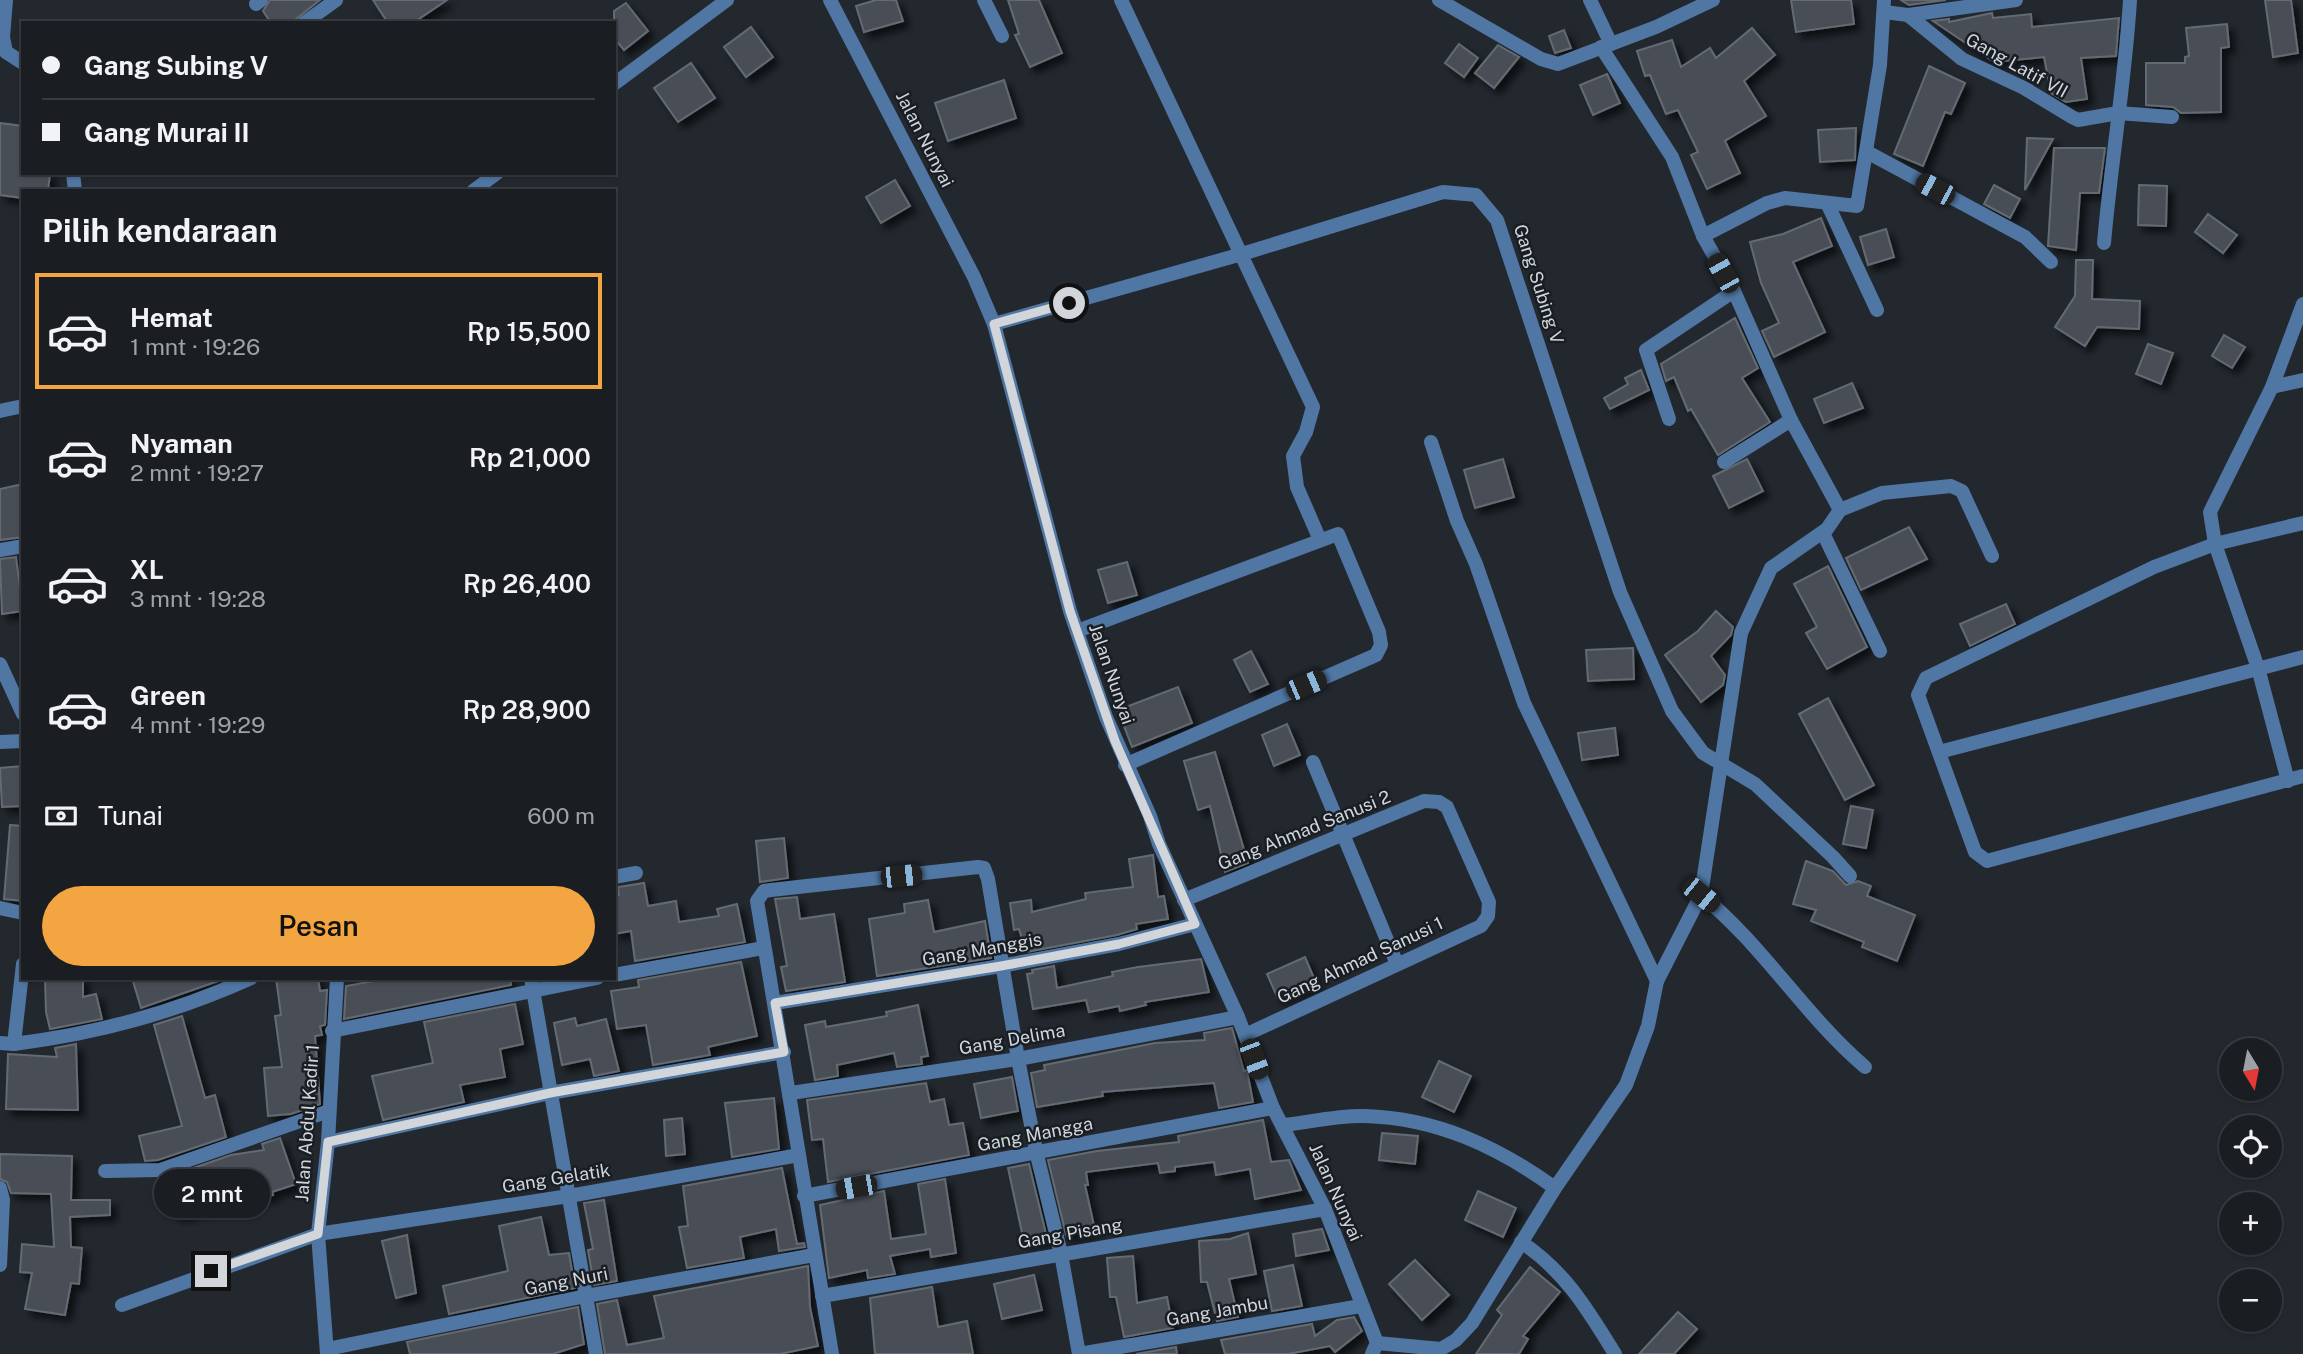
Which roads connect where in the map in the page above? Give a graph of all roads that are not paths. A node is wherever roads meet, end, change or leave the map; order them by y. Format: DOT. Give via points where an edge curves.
graph roads {
  1 [pos="6,0"];
  2 [pos="336,0"];
  3 [pos="727,0"];
  4 [pos="830,0"];
  5 [pos="984,0"];
  6 [pos="1121,0"];
  7 [pos="1439,0"];
  8 [pos="1590,0"];
  9 [pos="1713,0"];
  10 [pos="2017,0"];
  11 [pos="2130,0"];
  12 [pos="1884,6"];
  13 [pos="1908,15"];
  14 [pos="307,21"];
  15 [pos="1002,36"];
  16 [pos="1606,46"];
  17 [pos="21,62"];
  18 [pos="616,83"];
  19 [pos="2118,113"];
  20 [pos="2172,117"];
  21 [pos="1867,152"];
  22 [pos="493,175"];
  23 [pos="476,189"];
  24 [pos="1828,205"];
  25 [pos="1703,236"];
  26 [pos="2104,243"];
  27 [pos="1242,254"];
  28 [pos="2051,262"];
  29 [pos="1734,291"];
  30 [pos="2303,304"];
  31 [pos="1877,310"];
  32 [pos="994,324"];
  33 [pos="2303,380"];
  34 [pos="2272,387"];
  35 [pos="21,406"];
  36 [pos="0,411"];
  37 [pos="1669,419"];
  38 [pos="1791,420"];
  39 [pos="1431,442"];
  40 [pos="1724,462"];
  41 [pos="1840,510"];
  42 [pos="2303,523"];
  43 [pos="1823,533"];
  44 [pos="1320,540"];
  45 [pos="2215,544"];
  46 [pos="21,546"];
  47 [pos="0,550"];
  48 [pos="1992,556"];
  49 [pos="1077,631"];
  50 [pos="1880,651"];
  51 [pos="2303,657"];
  52 [pos="0,664"];
  53 [pos="2258,668"];
  54 [pos="21,710"];
  55 [pos="21,741"];
  56 [pos="0,742"];
  57 [pos="1939,752"];
  58 [pos="1313,762"];
  59 [pos="1125,765"];
  60 [pos="1722,767"];
  61 [pos="2303,776"];
  62 [pos="2288,780"];
  63 [pos="1343,836"];
  64 [pos="636,873"];
  65 [pos="1850,876"];
  66 [pos="616,877"];
  67 [pos="1701,895"];
  68 [pos="1184,900"];
  69 [pos="0,908"];
  70 [pos="21,913"];
  71 [pos="1488,916"];
  72 [pos="1195,924"];
  73 [pos="764,948"];
  74 [pos="1397,964"];
  75 [pos="1001,966"];
  76 [pos="21,974"];
  77 [pos="616,975"];
  78 [pos="247,980"];
  79 [pos="337,980"];
  80 [pos="575,980"];
  81 [pos="1657,981"];
  82 [pos="532,984"];
  83 [pos="775,1003"];
  84 [pos="1238,1017"];
  85 [pos="332,1031"];
  86 [pos="1245,1035"];
  87 [pos="7,1044"];
  88 [pos="784,1052"];
  89 [pos="1018,1059"];
  90 [pos="1866,1067"];
  91 [pos="550,1093"];
  92 [pos="791,1093"];
  93 [pos="1273,1108"];
  94 [pos="328,1111"];
  95 [pos="1284,1125"];
  96 [pos="328,1142"];
  97 [pos="1037,1154"];
  98 [pos="799,1155"];
  99 [pos="105,1171"];
  100 [pos="0,1188"];
  101 [pos="1555,1188"];
  102 [pos="569,1196"];
  103 [pos="804,1196"];
  104 [pos="1325,1209"];
  105 [pos="318,1234"];
  106 [pos="1521,1242"];
  107 [pos="1061,1254"];
  108 [pos="814,1255"];
  109 [pos="0,1265"];
  110 [pos="586,1296"];
  111 [pos="822,1296"];
  112 [pos="122,1305"];
  113 [pos="1361,1306"];
  114 [pos="1374,1348"];
  115 [pos="327,1351"];
  116 [pos="1443,1352"];
  117 [pos="596,1354"];
  118 [pos="832,1354"];
  119 [pos="1079,1354"];
  120 [pos="1615,1354"];
  1 -- 17 [label="street" via="6,52"];
  2 -- 14 [label="street"];
  3 -- 18 [label="street"];
  4 -- 32 [label="street, Jalan Nunyai"];
  5 -- 15 [label="street"];
  6 -- 27 [label="street"];
  7 -- 16 [label="street" via="1551,63 1564,63"];
  8 -- 16 [label="street"];
  9 -- 16 [label="street"];
  10 -- 13 [label="street"];
  11 -- 19 [label="street"];
  12 -- 13 [label="street"];
  12 -- 21 [label="street"];
  13 -- 19 [label="street, Gang Latif VII" via="1962,59 2078,120"];
  16 -- 25 [label="street" via="1672,157"];
  19 -- 20 [label="street, Gang Latif VII"];
  19 -- 26 [label="street"];
  21 -- 24 [label="street" via="1857,206"];
  21 -- 28 [label="street" via="2025,237"];
  22 -- 23 [label="street"];
  24 -- 25 [label="street" via="1776,200"];
  24 -- 31 [label="street"];
  25 -- 29 [label="street"];
  27 -- 32 [label="street, Gang Subing V"];
  27 -- 44 [label="street" via="1313,407 1293,456 1297,487"];
  27 -- 60 [label="street, Gang Subing V" via="1443,191 1476,195 1497,219 1620,592 1672,711 1694,744"];
  29 -- 37 [label="street" via="1646,349"];
  29 -- 38 [label="street"];
  30 -- 34 [label="street"];
  32 -- 49 [label="street, Jalan Nunyai"];
  33 -- 34 [label="street"];
  34 -- 45 [label="street" via="2210,512"];
  35 -- 36 [label="street"];
  38 -- 40 [label="street"];
  38 -- 41 [label="street"];
  39 -- 81 [label="street" via="1524,703"];
  41 -- 43 [label="street"];
  41 -- 48 [label="street" via="1882,493 1951,486 1962,491"];
  42 -- 45 [label="street"];
  43 -- 50 [label="street"];
  43 -- 60 [label="street" via="1771,568 1752,602 1738,652"];
  44 -- 49 [label="street"];
  44 -- 59 [label="street" via="1338,534 1379,632 1381,646 1376,655"];
  45 -- 53 [label="street"];
  45 -- 57 [label="street" via="2154,567 1926,678 1918,689 1918,701"];
  46 -- 47 [label="street"];
  49 -- 59 [label="street, Jalan Nunyai"];
  51 -- 53 [label="street"];
  52 -- 54 [label="street"];
  53 -- 57 [label="street"];
  53 -- 62 [label="street"];
  55 -- 56 [label="street"];
  57 -- 62 [label="street" via="1975,852 1987,861"];
  58 -- 63 [label="street"];
  59 -- 68 [label="street, Jalan Nunyai"];
  60 -- 65 [label="street, Gang Subing V" via="1755,784"];
  60 -- 67 [label="street"];
  61 -- 62 [label="street"];
  63 -- 68 [label="street, Gang Ahmad Sanusi 2"];
  63 -- 71 [label="street, Gang Ahmad Sanusi 2" via="1424,801 1447,807 1489,902"];
  63 -- 74 [label="street"];
  64 -- 66 [label="street"];
  67 -- 81 [label="street"];
  67 -- 90 [label="street" via="1748,937 1831,1038"];
  68 -- 72 [label="street, Jalan Nunyai"];
  69 -- 70 [label="street"];
  71 -- 74 [label="street, Gang Ahmad Sanusi 1" via="1481,926"];
  72 -- 75 [label="street, Gang Manggis"];
  72 -- 84 [label="street, Jalan Nunyai"];
  73 -- 75 [label="street" via="757,901 764,891 978,867 984,868 988,879"];
  73 -- 77 [label="street"];
  73 -- 83 [label="street"];
  74 -- 86 [label="street, Gang Ahmad Sanusi 1"];
  75 -- 83 [label="street, Gang Manggis"];
  75 -- 89 [label="street"];
  76 -- 87 [label="street"];
  78 -- 87 [label="street" via="193,1004 106,1029"];
  79 -- 85 [label="street, Jalan Abdul Kadir 1"];
  80 -- 82 [label="street"];
  81 -- 101 [label="street" via="1648,1026 1626,1085"];
  82 -- 85 [label="street"];
  82 -- 91 [label="street"];
  83 -- 88 [label="street"];
  84 -- 86 [label="street, Jalan Nunyai"];
  84 -- 89 [label="street, Gang Delima"];
  85 -- 94 [label="street, Jalan Abdul Kadir 1"];
  86 -- 93 [label="street, Jalan Nunyai"];
  88 -- 91 [label="street"];
  88 -- 92 [label="street"];
  89 -- 92 [label="street, Gang Delima"];
  89 -- 97 [label="street"];
  91 -- 96 [label="street"];
  91 -- 102 [label="street"];
  92 -- 98 [label="street"];
  93 -- 95 [label="street, Jalan Nunyai"];
  93 -- 97 [label="street, Gang Mangga"];
  94 -- 96 [label="street, Jalan Abdul Kadir 1"];
  94 -- 99 [label="street" via="160,1170"];
  95 -- 101 [label="street" via="1364,1116 1436,1125 1519,1162"];
  95 -- 104 [label="street, Jalan Nunyai"];
  96 -- 105 [label="street, Jalan Abdul Kadir 1"];
  97 -- 103 [label="street, Gang Mangga"];
  97 -- 107 [label="street"];
  98 -- 102 [label="street, Gang Gelatik"];
  98 -- 103 [label="street"];
  100 -- 109 [label="street"];
  101 -- 106 [label="street"];
  102 -- 105 [label="street, Gang Gelatik"];
  102 -- 110 [label="street"];
  103 -- 108 [label="street"];
  104 -- 107 [label="street, Gang Pisang"];
  104 -- 113 [label="street, Jalan Nunyai"];
  105 -- 112 [label="street, Gang Gelatik"];
  105 -- 115 [label="street, Jalan Abdul Kadir 1"];
  106 -- 116 [label="street" via="1465,1332"];
  106 -- 120 [label="street" via="1546,1259 1577,1292"];
  107 -- 111 [label="street, Gang Pisang"];
  107 -- 119 [label="street"];
  108 -- 110 [label="street, Gang Nuri"];
  108 -- 111 [label="street"];
  110 -- 115 [label="street, Gang Nuri"];
  110 -- 117 [label="street"];
  111 -- 118 [label="street"];
  113 -- 114 [label="street, Jalan Nunyai"];
  113 -- 119 [label="street, Gang Jambu"];
  114 -- 116 [label="street"];
}
